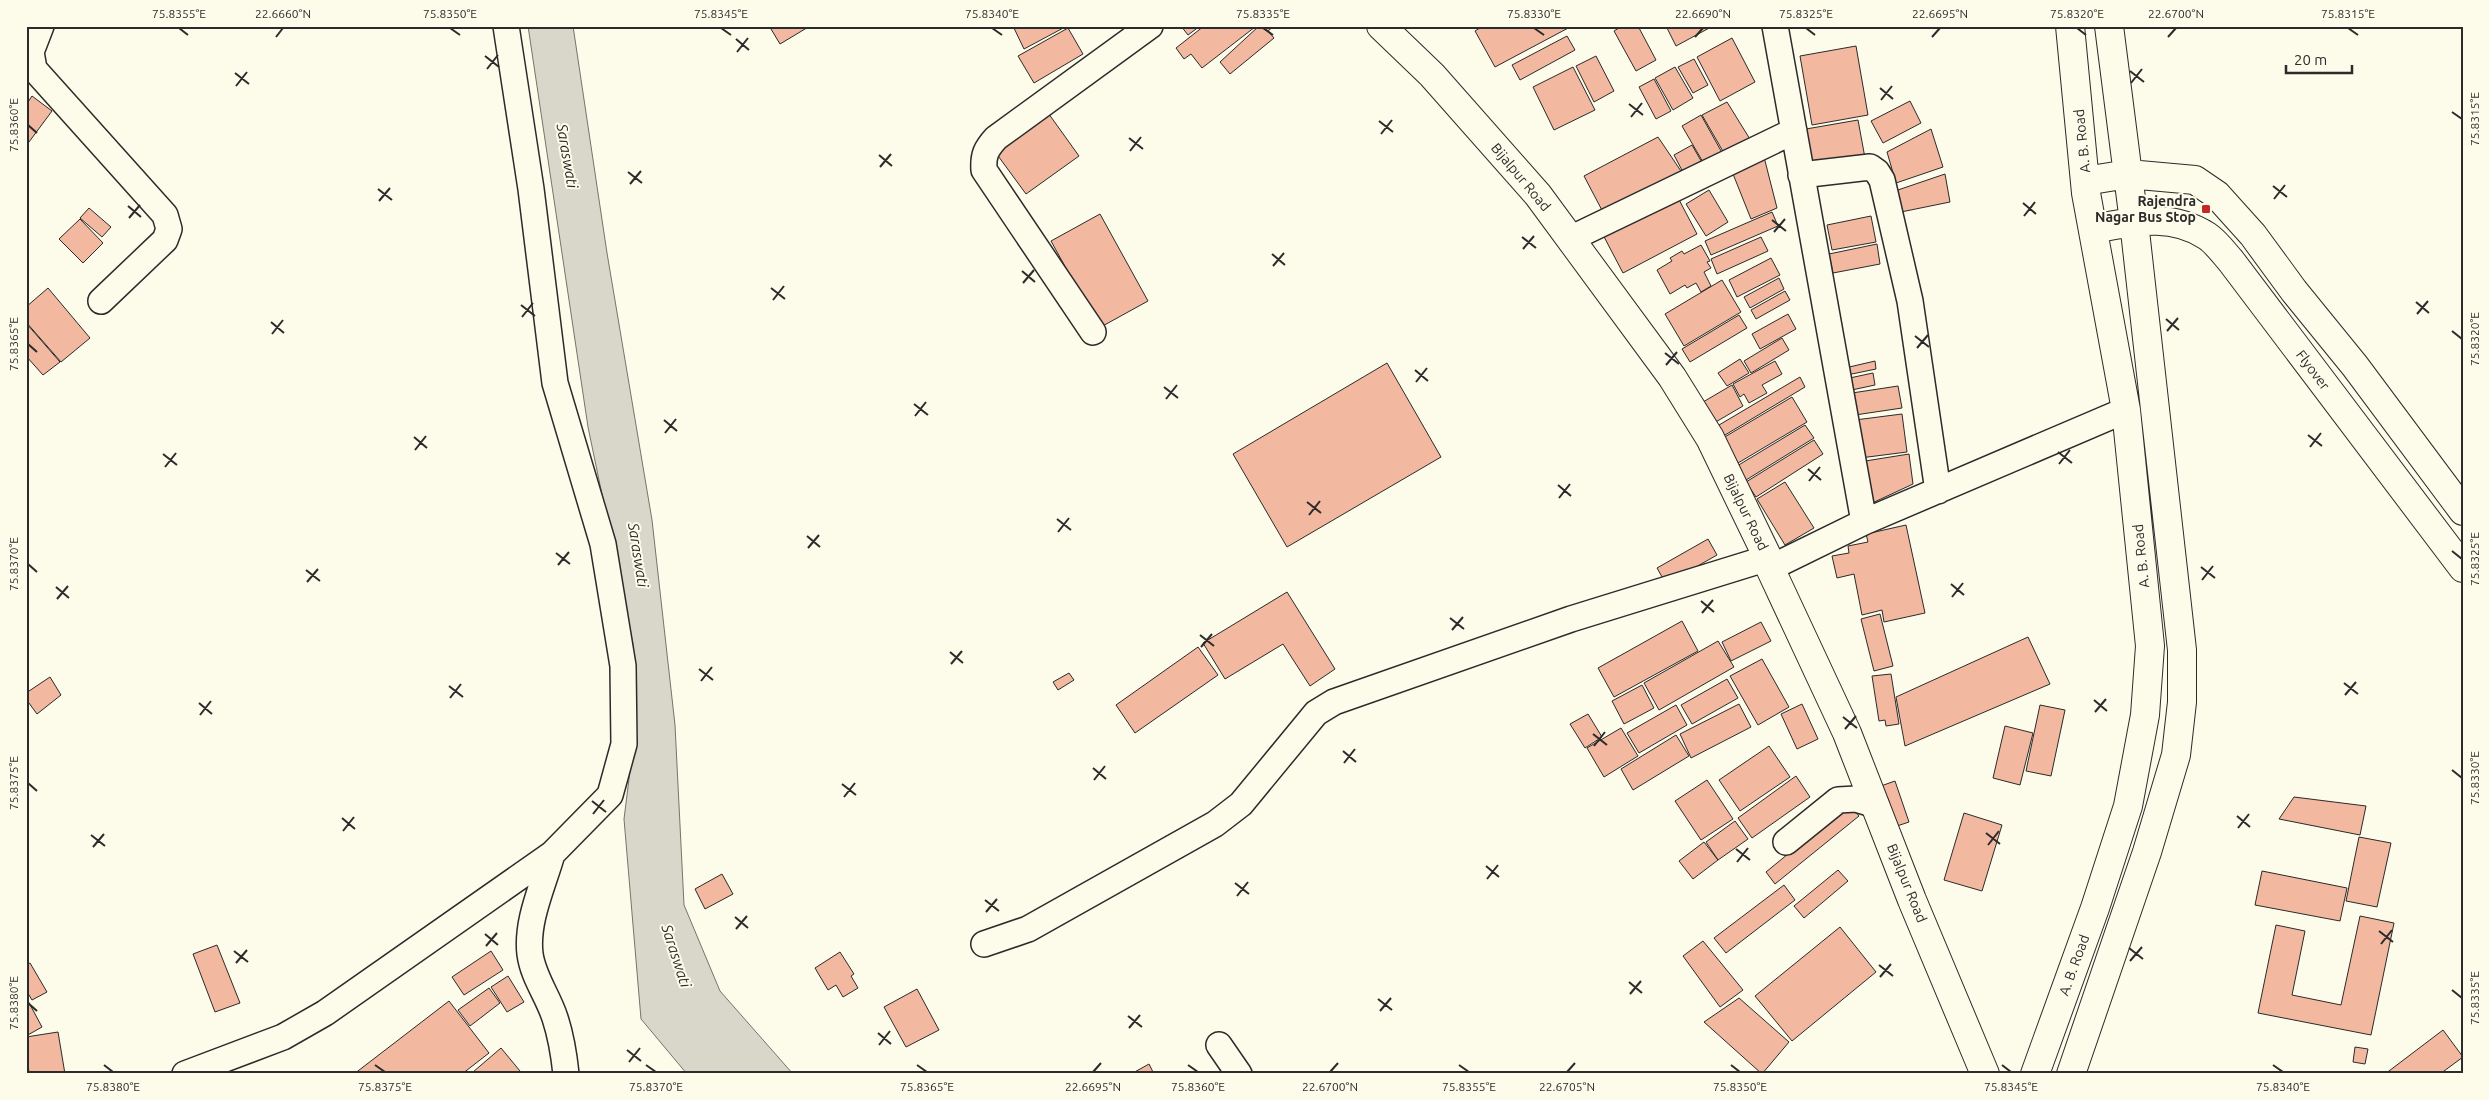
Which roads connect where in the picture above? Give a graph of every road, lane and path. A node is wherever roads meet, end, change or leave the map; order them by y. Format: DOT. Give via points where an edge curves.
graph roads {
  1 [pos="41,26"];
  2 [pos="506,26"];
  3 [pos="1150,26"];
  4 [pos="1381,26"];
  5 [pos="1775,26"];
  6 [pos="2070,26"];
  7 [pos="2109,26"];
  8 [pos="30,69"];
  9 [pos="1794,131"];
  10 [pos="2128,174"];
  11 [pos="1801,175"];
  12 [pos="2085,181"];
  13 [pos="2134,222"];
  14 [pos="2093,229"];
  15 [pos="1570,239"];
  16 [pos="101,301"];
  17 [pos="1093,332"];
  18 [pos="2126,410"];
  19 [pos="1938,490"];
  20 [pos="2463,511"];
  21 [pos="1864,522"];
  22 [pos="1769,563"];
  23 [pos="2463,568"];
  24 [pos="1876,805"];
  25 [pos="1786,842"];
  26 [pos="552,854"];
  27 [pos="984,944"];
  28 [pos="1219,1044"];
  29 [pos="185,1074"];
  30 [pos="566,1074"];
  31 [pos="1240,1074"];
  32 [pos="1985,1074"];
  33 [pos="2035,1074"];
  34 [pos="2071,1074"];
  1 -- 8 [label="street"];
  2 -- 26 [label="street" via="531,189 555,382 603,544 623,666 624,744 610,795"];
  3 -- 17 [label="street" via="996,138 983,158 984,170"];
  4 -- 15 [label="main road, Bijalpur Road" via="1432,75 1538,195"];
  5 -- 9 [label="street"];
  6 -- 12 [label="main road, A. B. Road"];
  7 -- 10 [label="main road"];
  8 -- 16 [label="street" via="166,215 169,229 165,240"];
  9 -- 11 [label="street"];
  9 -- 15 [label="street"];
  10 -- 12 [label="main road"];
  10 -- 13 [label="main road"];
  10 -- 20 [label="main road" via="2195,180 2217,195 2253,235 2294,292 2355,366"];
  11 -- 19 [label="street" via="1870,167 1882,180 1910,301"];
  11 -- 21 [label="street"];
  12 -- 14 [label="main road, A. B. Road"];
  13 -- 14 [label="main road, Flyover"];
  13 -- 23 [label="main road, Flyover" via="2176,221 2208,236 2232,261"];
  13 -- 34 [label="main road" via="2182,650 2182,702 2176,756 2148,852"];
  14 -- 18 [label="main road, A. B. Road"];
  15 -- 22 [label="main road, Bijalpur Road" via="1677,385 1710,438"];
  18 -- 19 [label="street"];
  18 -- 33 [label="main road, A. B. Road" via="2150,646 2145,716 2128,806"];
  19 -- 21 [label="street"];
  21 -- 22 [label="street"];
  22 -- 24 [label="main road, Bijalpur Road" via="1847,733"];
  22 -- 27 [label="street" via="1571,619 1334,702 1316,712 1241,804 1215,824 1028,928"];
  24 -- 25 [label="street" via="1856,799 1838,800"];
  24 -- 32 [label="main road, Bijalpur Road"];
  26 -- 29 [label="street" via="325,1013 283,1037"];
  26 -- 30 [label="street" via="530,931 530,955 536,978 555,1016"];
  28 -- 31 [label="street"];
}
